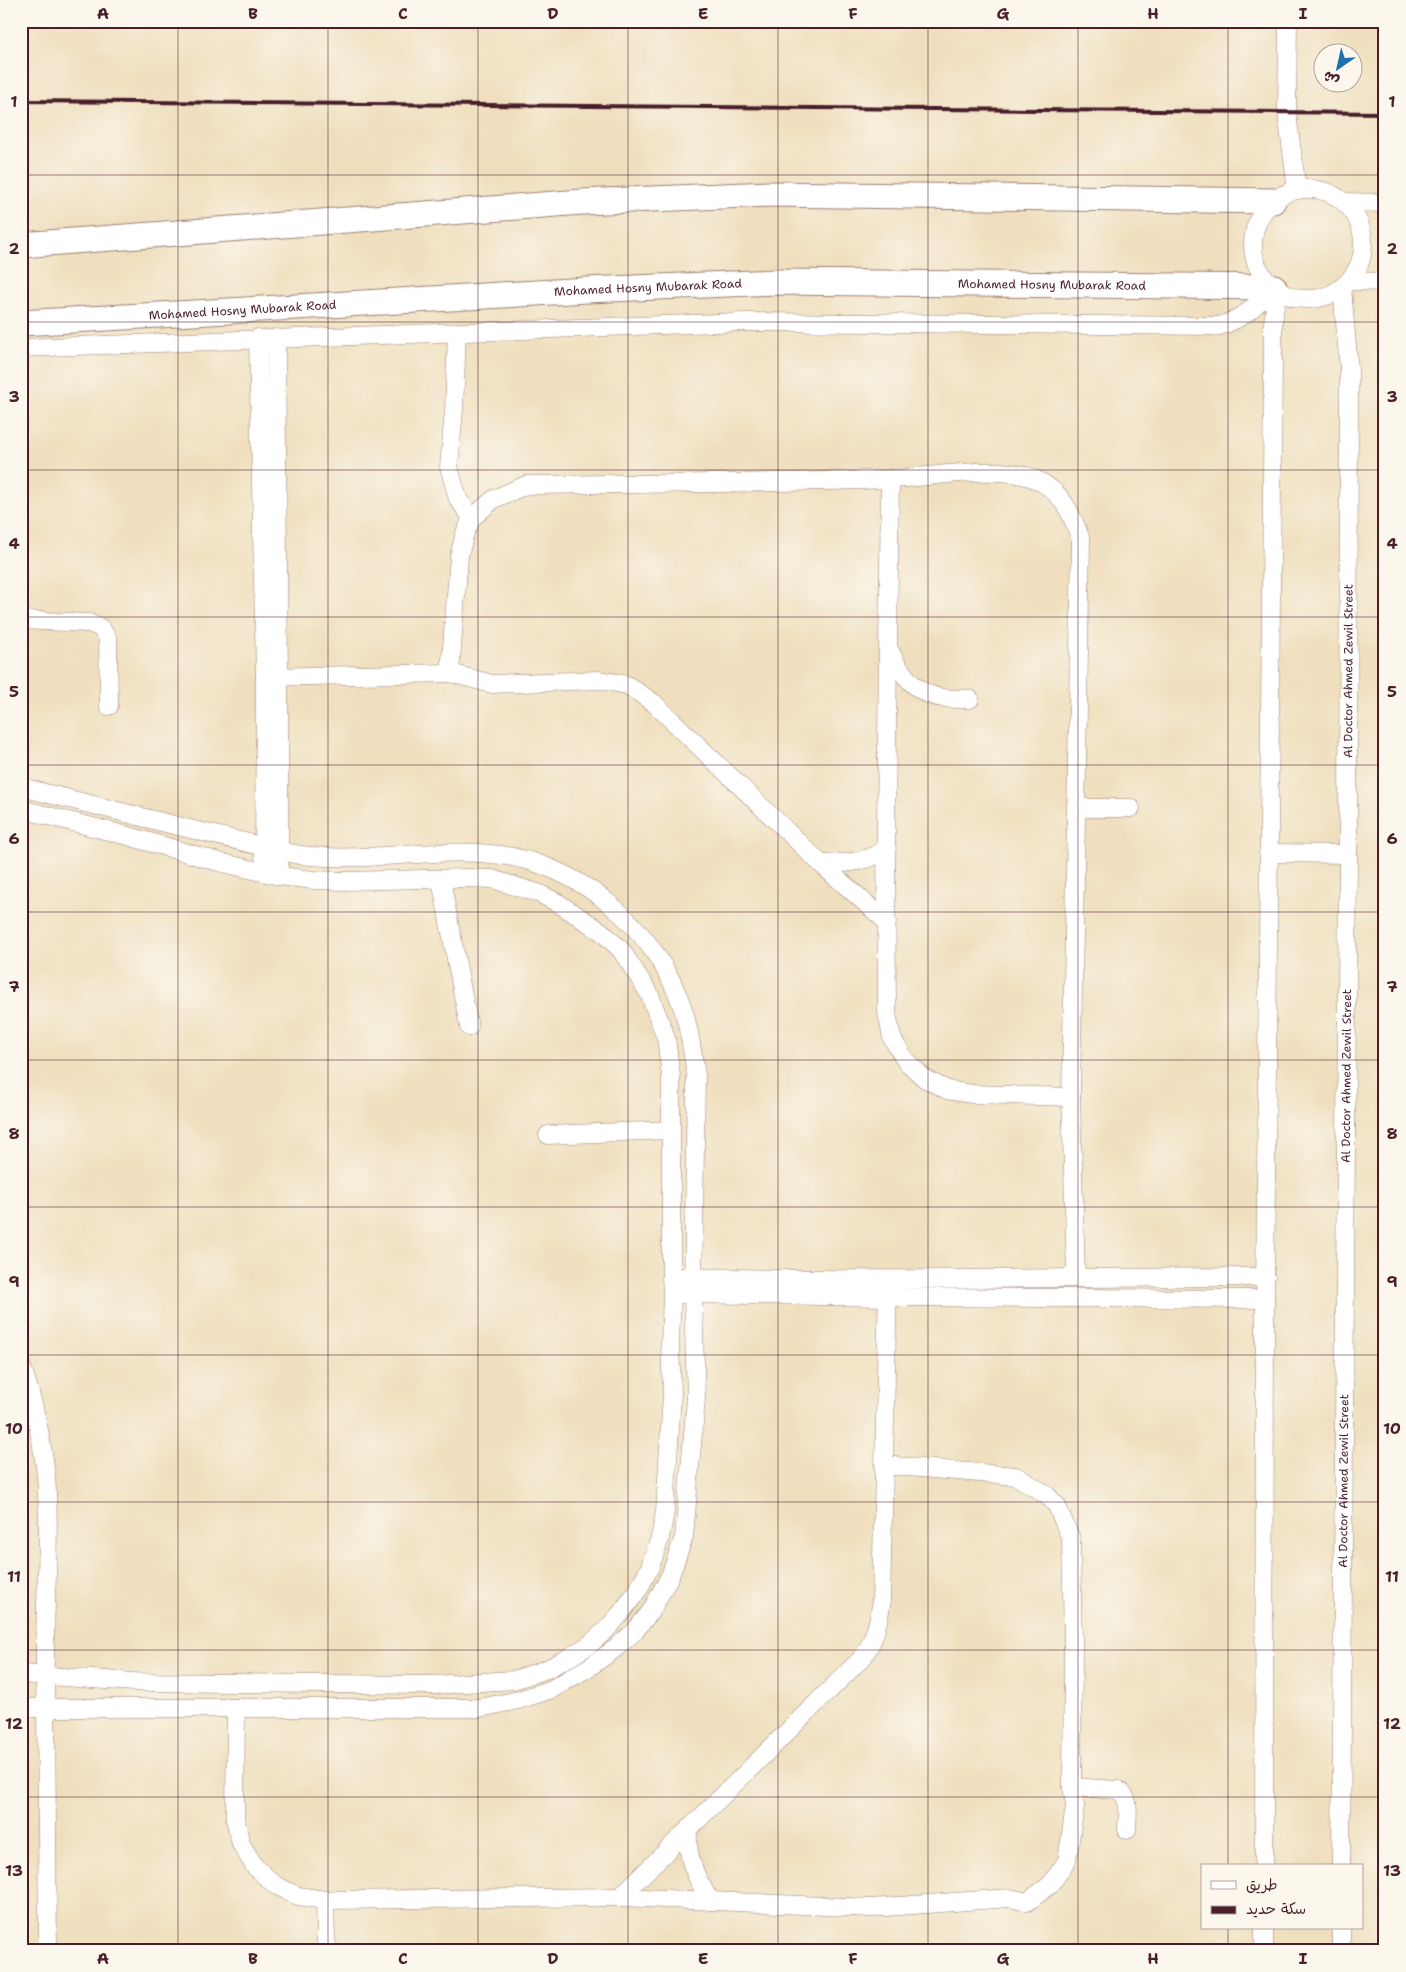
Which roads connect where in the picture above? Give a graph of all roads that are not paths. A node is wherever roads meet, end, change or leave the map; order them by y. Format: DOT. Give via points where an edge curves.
graph roads {
  1 [pos="1288,21"];
  2 [pos="1297,190"];
  3 [pos="1273,201"];
  4 [pos="1344,202"];
  5 [pos="1385,203"];
  6 [pos="21,245"];
  7 [pos="1385,282"];
  8 [pos="1346,284"];
  9 [pos="1275,288"];
  10 [pos="21,322"];
  11 [pos="457,332"];
  12 [pos="267,338"];
  13 [pos="21,348"];
  14 [pos="890,479"];
  15 [pos="472,518"];
  16 [pos="21,620"];
  17 [pos="889,648"];
  18 [pos="450,673"];
  19 [pos="272,677"];
  20 [pos="970,699"];
  21 [pos="109,706"];
  22 [pos="21,787"];
  23 [pos="1076,808"];
  24 [pos="1132,808"];
  25 [pos="21,809"];
  26 [pos="272,848"];
  27 [pos="886,848"];
  28 [pos="1268,853"];
  29 [pos="1348,854"];
  30 [pos="822,864"];
  31 [pos="271,874"];
  32 [pos="441,880"];
  33 [pos="887,922"];
  34 [pos="469,1027"];
  35 [pos="1071,1097"];
  36 [pos="670,1130"];
  37 [pos="548,1135"];
  38 [pos="692,1277"];
  39 [pos="1076,1277"];
  40 [pos="1266,1277"];
  41 [pos="671,1285"];
  42 [pos="888,1289"];
  43 [pos="692,1295"];
  44 [pos="1266,1299"];
  45 [pos="21,1365"];
  46 [pos="884,1465"];
  47 [pos="21,1674"];
  48 [pos="44,1676"];
  49 [pos="21,1708"];
  50 [pos="46,1708"];
  51 [pos="236,1708"];
  52 [pos="1072,1787"];
  53 [pos="688,1830"];
  54 [pos="1127,1830"];
  55 [pos="1264,1864"];
  56 [pos="1341,1864"];
  57 [pos="620,1897"];
  58 [pos="325,1900"];
  59 [pos="711,1901"];
  60 [pos="1264,1930"];
  61 [pos="1341,1930"];
  62 [pos="48,1951"];
  63 [pos="330,1951"];
  64 [pos="1264,1951"];
  65 [pos="1341,1951"];
  1 -- 2 [label="street" via="1287,112"];
  2 -- 3 [label="street"];
  2 -- 4 [label="street" via="1322,190"];
  3 -- 6 [label="highway" via="768,194 582,202"];
  3 -- 9 [label="street" via="1258,220 1253,244 1255,260"];
  4 -- 5 [label="street"];
  4 -- 8 [label="street" via="1362,232 1363,249 1358,266"];
  7 -- 8 [label="street"];
  8 -- 9 [label="street" via="1327,295 1310,299"];
  8 -- 29 [label="street, Al Doctor Ahmed Zewil Street"];
  9 -- 10 [label="highway, Mohamed Hosny Mubarak Road" via="776,282"];
  9 -- 11 [label="street" via="1244,315 1219,326 746,322"];
  9 -- 28 [label="street"];
  11 -- 12 [label="street"];
  11 -- 15 [label="street" via="449,467 458,499"];
  12 -- 13 [label="street"];
  12 -- 19 [label="street"];
  14 -- 15 [label="street" via="526,484 494,499"];
  14 -- 17 [label="street"];
  14 -- 23 [label="street" via="1011,472 1036,479 1057,494 1073,516 1081,540"];
  15 -- 18 [label="street" via="464,533 459,556"];
  16 -- 21 [label="street" via="89,622 101,628 108,639"];
  17 -- 20 [label="street" via="896,666 924,691 941,698"];
  17 -- 27 [label="street"];
  18 -- 19 [label="street"];
  18 -- 30 [label="street" via="492,684 600,680 628,685 654,703"];
  19 -- 26 [label="street"];
  22 -- 26 [label="street"];
  23 -- 24 [label="street"];
  23 -- 35 [label="street"];
  25 -- 31 [label="street"];
  26 -- 31 [label="street"];
  26 -- 38 [label="street" via="316,857 491,854 532,860 568,876 633,926 654,951 671,980 692,1042 696,1076"];
  27 -- 30 [label="street" via="864,859"];
  27 -- 33 [label="street"];
  28 -- 29 [label="street"];
  28 -- 40 [label="street"];
  29 -- 56 [label="street, Al Doctor Ahmed Zewil Street"];
  30 -- 33 [label="street"];
  31 -- 32 [label="street" via="322,880"];
  32 -- 34 [label="street"];
  32 -- 36 [label="street" via="492,879 538,893 602,932 620,950 648,993 666,1038 671,1076"];
  33 -- 35 [label="street" via="887,1012 892,1038 905,1060 924,1078 947,1090 972,1094"];
  35 -- 39 [label="street"];
  36 -- 37 [label="street"];
  36 -- 41 [label="street"];
  38 -- 41 [label="street"];
  38 -- 42 [label="street"];
  38 -- 43 [label="street"];
  39 -- 40 [label="street"];
  39 -- 42 [label="street"];
  40 -- 44 [label="street"];
  41 -- 43 [label="street"];
  41 -- 48 [label="street" via="672,1393 660,1538 638,1590 608,1629 589,1645 547,1669 514,1680 482,1683 134,1682"];
  42 -- 43 [label="street"];
  42 -- 44 [label="street"];
  42 -- 46 [label="street"];
  43 -- 51 [label="street" via="696,1399 684,1537 670,1576 651,1611 635,1631 592,1666 552,1689 480,1708"];
  44 -- 55 [label="street"];
  45 -- 48 [label="street" via="40,1434 46,1476 48,1540"];
  46 -- 52 [label="street" via="1016,1476 1047,1495 1057,1506 1071,1539"];
  46 -- 53 [label="street" via="881,1605 872,1643 863,1657"];
  47 -- 48 [label="street"];
  48 -- 50 [label="street"];
  49 -- 50 [label="street"];
  50 -- 51 [label="street"];
  50 -- 62 [label="street"];
  51 -- 58 [label="street" via="235,1819 241,1844 255,1867 274,1884 298,1896"];
  52 -- 54 [label="street" via="1121,1792 1128,1802"];
  52 -- 59 [label="street" via="1076,1806 1067,1861 1050,1885 1027,1902 1010,1898 871,1908"];
  53 -- 57 [label="street"];
  53 -- 59 [label="street" via="690,1857 701,1887"];
  57 -- 58 [label="street"];
  57 -- 59 [label="street"];
  58 -- 63 [label="street" via="326,1942"];
  60 -- 64 [label="street"];
  61 -- 65 [label="street"];
}
